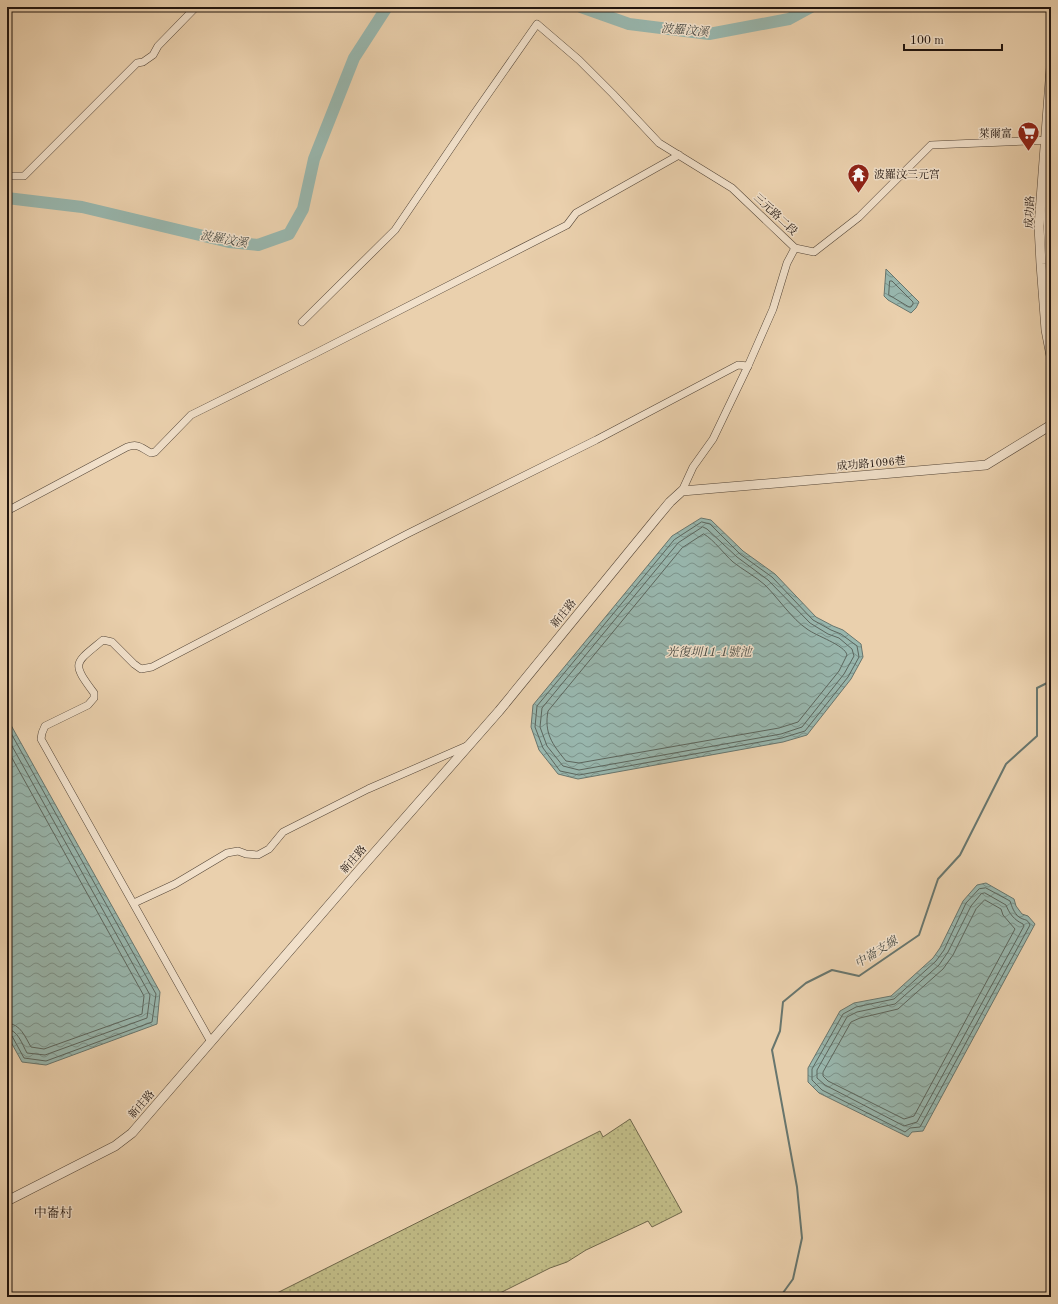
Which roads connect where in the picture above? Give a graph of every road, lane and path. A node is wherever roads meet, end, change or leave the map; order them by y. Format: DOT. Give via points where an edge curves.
graph roads {
  1 [pos="196,7"];
  2 [pos="1051,68"];
  3 [pos="1048,140"];
  4 [pos="679,155"];
  5 [pos="1051,170"];
  6 [pos="7,176"];
  7 [pos="795,248"];
  8 [pos="1051,284"];
  9 [pos="302,322"];
  10 [pos="1051,356"];
  11 [pos="748,366"];
  12 [pos="1051,425"];
  13 [pos="682,491"];
  14 [pos="7,511"];
  15 [pos="469,744"];
  16 [pos="134,904"];
  17 [pos="210,1042"];
  18 [pos="7,1201"];
  1 -- 6 [label="street" via="158,46 153,55 137,63 24,176"];
  2 -- 3 [label="street, 成功路"];
  3 -- 7 [label="street, 三元路二段" via="931,146 859,217 814,252"];
  3 -- 10 [label="street, 成功路" via="1039,226"];
  4 -- 7 [label="street, 三元路二段" via="732,188"];
  4 -- 9 [label="street, 三元路二段" via="659,143 579,60 537,24 395,230"];
  4 -- 14 [label="street" via="576,213 567,225 191,415 155,452 151,453 138,445 127,447"];
  5 -- 8 [label="street, 成功路" via="1048,222"];
  7 -- 11 [label="street" via="787,263 773,309"];
  11 -- 13 [label="street" via="713,439 693,467"];
  11 -- 16 [label="street" via="738,365 152,667 141,669 112,642 103,640 81,659 80,673 94,692 94,698 88,705 45,726 41,739"];
  12 -- 13 [label="street, 成功路1096巷" via="986,465"];
  13 -- 15 [label="street, 新庄路" via="670,502"];
  15 -- 16 [label="street" via="368,789 283,832 269,849 258,855 238,851 227,853 175,884"];
  15 -- 17 [label="street, 新庄路"];
  16 -- 17 [label="street"];
  17 -- 18 [label="street, 新庄路" via="132,1133 115,1146"];
}
